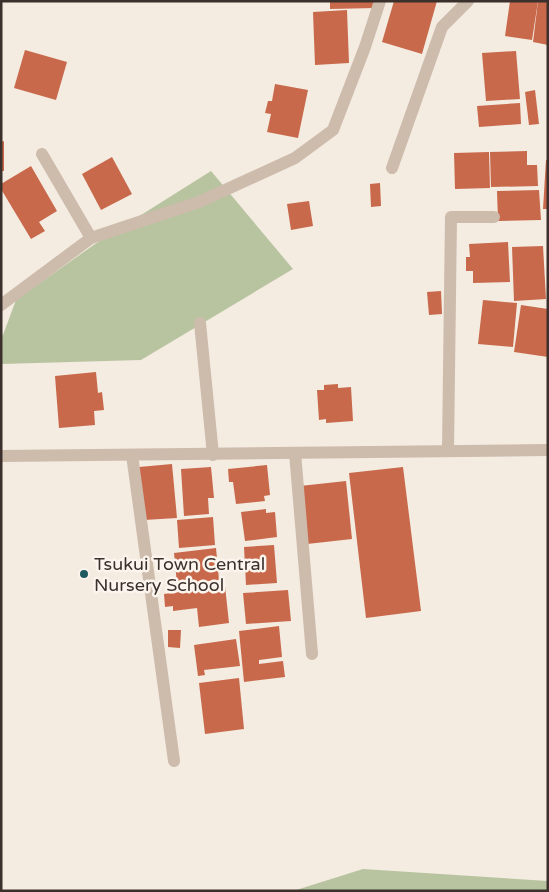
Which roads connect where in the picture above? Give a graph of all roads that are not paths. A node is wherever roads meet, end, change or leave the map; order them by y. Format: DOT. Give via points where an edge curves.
graph roads {
  1 [pos="380,1"];
  2 [pos="468,1"];
  3 [pos="42,154"];
  4 [pos="392,168"];
  5 [pos="494,218"];
  6 [pos="91,238"];
  7 [pos="1,305"];
  8 [pos="200,324"];
  9 [pos="448,450"];
  10 [pos="548,450"];
  11 [pos="295,453"];
  12 [pos="213,454"];
  13 [pos="132,455"];
  14 [pos="1,456"];
  15 [pos="312,654"];
  16 [pos="174,761"];
  1 -- 6 [label="street" via="333,130 295,158 199,202"];
  2 -- 4 [label="street" via="442,27"];
  3 -- 6 [label="street"];
  5 -- 9 [label="street" via="451,218"];
  6 -- 7 [label="street"];
  8 -- 12 [label="street"];
  9 -- 10 [label="street"];
  9 -- 11 [label="street"];
  11 -- 12 [label="street"];
  11 -- 15 [label="street"];
  12 -- 13 [label="street"];
  13 -- 14 [label="street"];
  13 -- 16 [label="street"];
}
